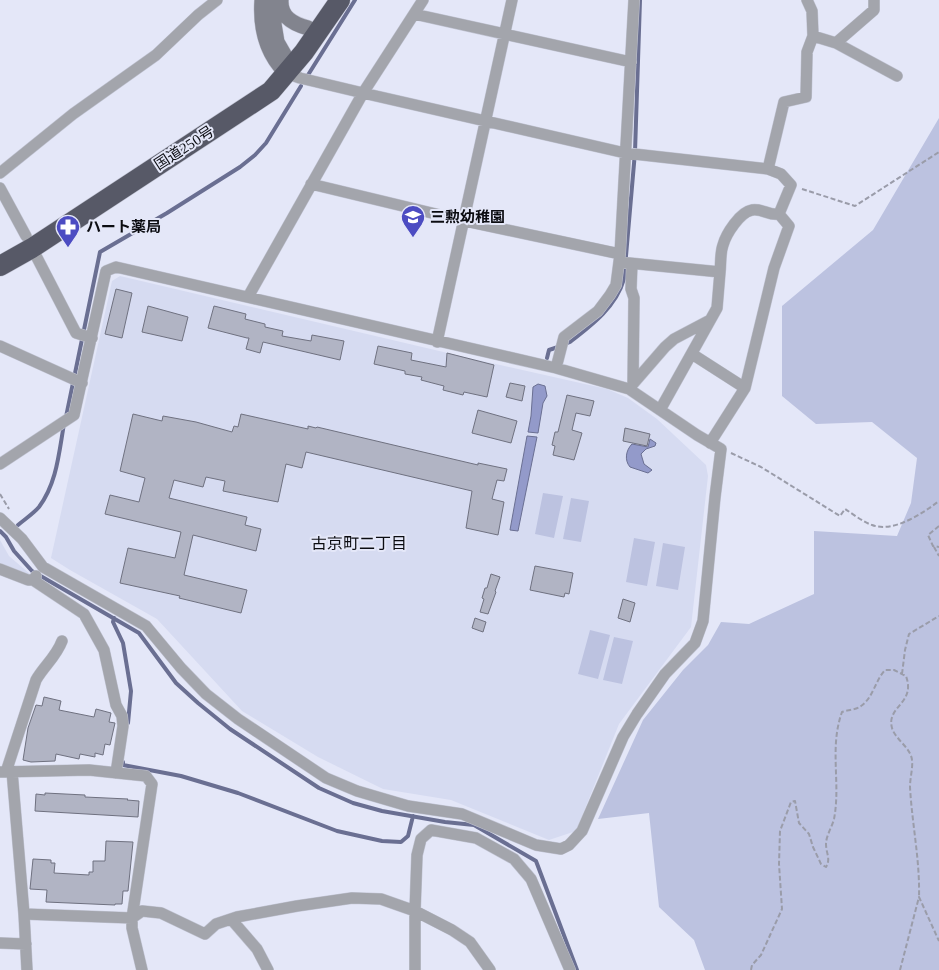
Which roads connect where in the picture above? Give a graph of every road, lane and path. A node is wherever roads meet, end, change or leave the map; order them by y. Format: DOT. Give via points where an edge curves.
graph roads {
  1 [pos="217,0"];
  2 [pos="262,0"];
  3 [pos="276,0"];
  4 [pos="281,0"];
  5 [pos="326,0"];
  6 [pos="340,0"];
  7 [pos="423,0"];
  8 [pos="512,0"];
  9 [pos="634,0"];
  10 [pos="806,0"];
  11 [pos="874,0"];
  12 [pos="414,14"];
  13 [pos="308,28"];
  14 [pos="504,35"];
  15 [pos="813,36"];
  16 [pos="836,43"];
  17 [pos="631,62"];
  18 [pos="283,64"];
  19 [pos="897,76"];
  20 [pos="363,93"];
  21 [pos="485,121"];
  22 [pos="939,152"];
  23 [pos="631,154"];
  24 [pos="768,169"];
  25 [pos="0,173"];
  26 [pos="311,184"];
  27 [pos="791,185"];
  28 [pos="0,188"];
  29 [pos="779,214"];
  30 [pos="464,221"];
  31 [pos="29,242"];
  32 [pos="0,250"];
  33 [pos="624,261"];
  34 [pos="0,266"];
  35 [pos="720,272"];
  36 [pos="248,297"];
  37 [pos="711,320"];
  38 [pos="86,336"];
  39 [pos="436,342"];
  40 [pos="0,346"];
  41 [pos="692,354"];
  42 [pos="556,368"];
  43 [pos="76,381"];
  44 [pos="631,386"];
  45 [pos="745,388"];
  46 [pos="660,410"];
  47 [pos="710,443"];
  48 [pos="721,449"];
  49 [pos="0,464"];
  50 [pos="939,501"];
  51 [pos="0,518"];
  52 [pos="939,526"];
  53 [pos="933,546"];
  54 [pos="939,547"];
  55 [pos="939,556"];
  56 [pos="0,569"];
  57 [pos="38,574"];
  58 [pos="939,616"];
  59 [pos="62,641"];
  60 [pos="902,674"];
  61 [pos="6,772"];
  62 [pos="116,773"];
  63 [pos="462,824"];
  64 [pos="919,898"];
  65 [pos="415,912"];
  66 [pos="24,914"];
  67 [pos="132,918"];
  68 [pos="231,919"];
  69 [pos="939,941"];
  70 [pos="0,942"];
  71 [pos="26,944"];
  72 [pos="27,970"];
  73 [pos="142,970"];
  74 [pos="268,970"];
  75 [pos="415,970"];
  76 [pos="490,970"];
  77 [pos="570,970"];
  78 [pos="751,970"];
  79 [pos="900,970"];
  1 -- 25 [label="street" via="156,55 73,114"];
  2 -- 18 [label="street" via="266,45"];
  3 -- 18 [label="street" via="275,34"];
  4 -- 13 [label="street" via="283,14"];
  5 -- 13 [label="highway, 国道250号"];
  6 -- 18 [label="highway, 国道250号" via="304,52"];
  7 -- 12 [label="street"];
  8 -- 14 [label="street"];
  9 -- 17 [label="street"];
  10 -- 15 [label="street" via="812,11"];
  11 -- 16 [label="street" via="874,10"];
  12 -- 14 [label="street"];
  12 -- 20 [label="street"];
  13 -- 18 [label="highway, 国道250号"];
  14 -- 17 [label="street"];
  14 -- 21 [label="street"];
  15 -- 16 [label="street"];
  15 -- 24 [label="street" via="807,52 806,97 784,102"];
  16 -- 19 [label="street"];
  17 -- 23 [label="street"];
  18 -- 20 [label="street" via="300,78"];
  18 -- 31 [label="highway, 国道250号" via="220,112 74,207"];
  20 -- 21 [label="street"];
  20 -- 26 [label="street"];
  21 -- 23 [label="street"];
  21 -- 30 [label="street"];
  22 -- 27 [label="path" via="855,206"];
  23 -- 24 [label="street"];
  23 -- 33 [label="street"];
  24 -- 27 [label="street" via="781,174"];
  26 -- 30 [label="street"];
  26 -- 36 [label="street"];
  27 -- 29 [label="street"];
  28 -- 31 [label="street"];
  29 -- 35 [label="street" via="751,210 743,214 722,246"];
  29 -- 45 [label="street" via="789,226 774,268"];
  30 -- 33 [label="street"];
  30 -- 39 [label="street"];
  31 -- 32 [label="highway, 国道250号"];
  31 -- 34 [label="highway, 国道250号"];
  31 -- 38 [label="street"];
  33 -- 35 [label="street"];
  33 -- 42 [label="street" via="616,285 598,311 564,337"];
  33 -- 44 [label="street" via="634,298"];
  35 -- 37 [label="street" via="718,308"];
  36 -- 38 [label="street" via="116,267 106,270"];
  36 -- 39 [label="street"];
  37 -- 41 [label="street"];
  37 -- 44 [label="street" via="674,339"];
  38 -- 43 [label="street"];
  39 -- 42 [label="street"];
  40 -- 43 [label="street"];
  41 -- 45 [label="street"];
  41 -- 46 [label="street"];
  42 -- 44 [label="street"];
  43 -- 49 [label="street" via="74,415"];
  44 -- 46 [label="street"];
  45 -- 47 [label="street"];
  46 -- 47 [label="street"];
  47 -- 48 [label="street"];
  48 -- 50 [label="path" via="760,467 840,516 845,509 870,525 883,528 894,525 920,515"];
  48 -- 63 [label="street" via="702,621 695,643 665,674 623,737 582,831 561,849"];
  51 -- 57 [label="street" via="22,539"];
  52 -- 53 [label="path" via="928,534"];
  53 -- 54 [label="path"];
  53 -- 55 [label="path"];
  56 -- 57 [label="street" via="28,580"];
  57 -- 62 [label="street" via="84,614 104,650 123,726"];
  57 -- 63 [label="street" via="146,626 206,694 326,778"];
  58 -- 60 [label="path" via="909,634"];
  59 -- 61 [label="street" via="58,652 36,680"];
  60 -- 64 [label="path" via="909,684 908,696 898,706 892,728 912,758 910,785"];
  60 -- 78 [label="path" via="885,670 860,707 842,712 835,738 834,818 826,844 826,867 821,864 810,834 799,823 795,801 791,802 780,831 778,864 782,909"];
  61 -- 62 [label="street" via="89,770"];
  61 -- 66 [label="street"];
  62 -- 67 [label="street" via="146,776 152,784"];
  63 -- 65 [label="street" via="431,830 421,839"];
  63 -- 77 [label="street" via="476,838 514,859 531,879"];
  64 -- 69 [label="path"];
  64 -- 79 [label="path"];
  65 -- 68 [label="street" via="381,900 352,898"];
  65 -- 75 [label="street"];
  65 -- 76 [label="street" via="470,942"];
  66 -- 67 [label="street"];
  66 -- 71 [label="street"];
  67 -- 68 [label="street" via="142,911 161,913 205,934 216,924"];
  67 -- 73 [label="street"];
  68 -- 74 [label="street" via="256,949"];
  70 -- 71 [label="street"];
  71 -- 72 [label="street"];
}
